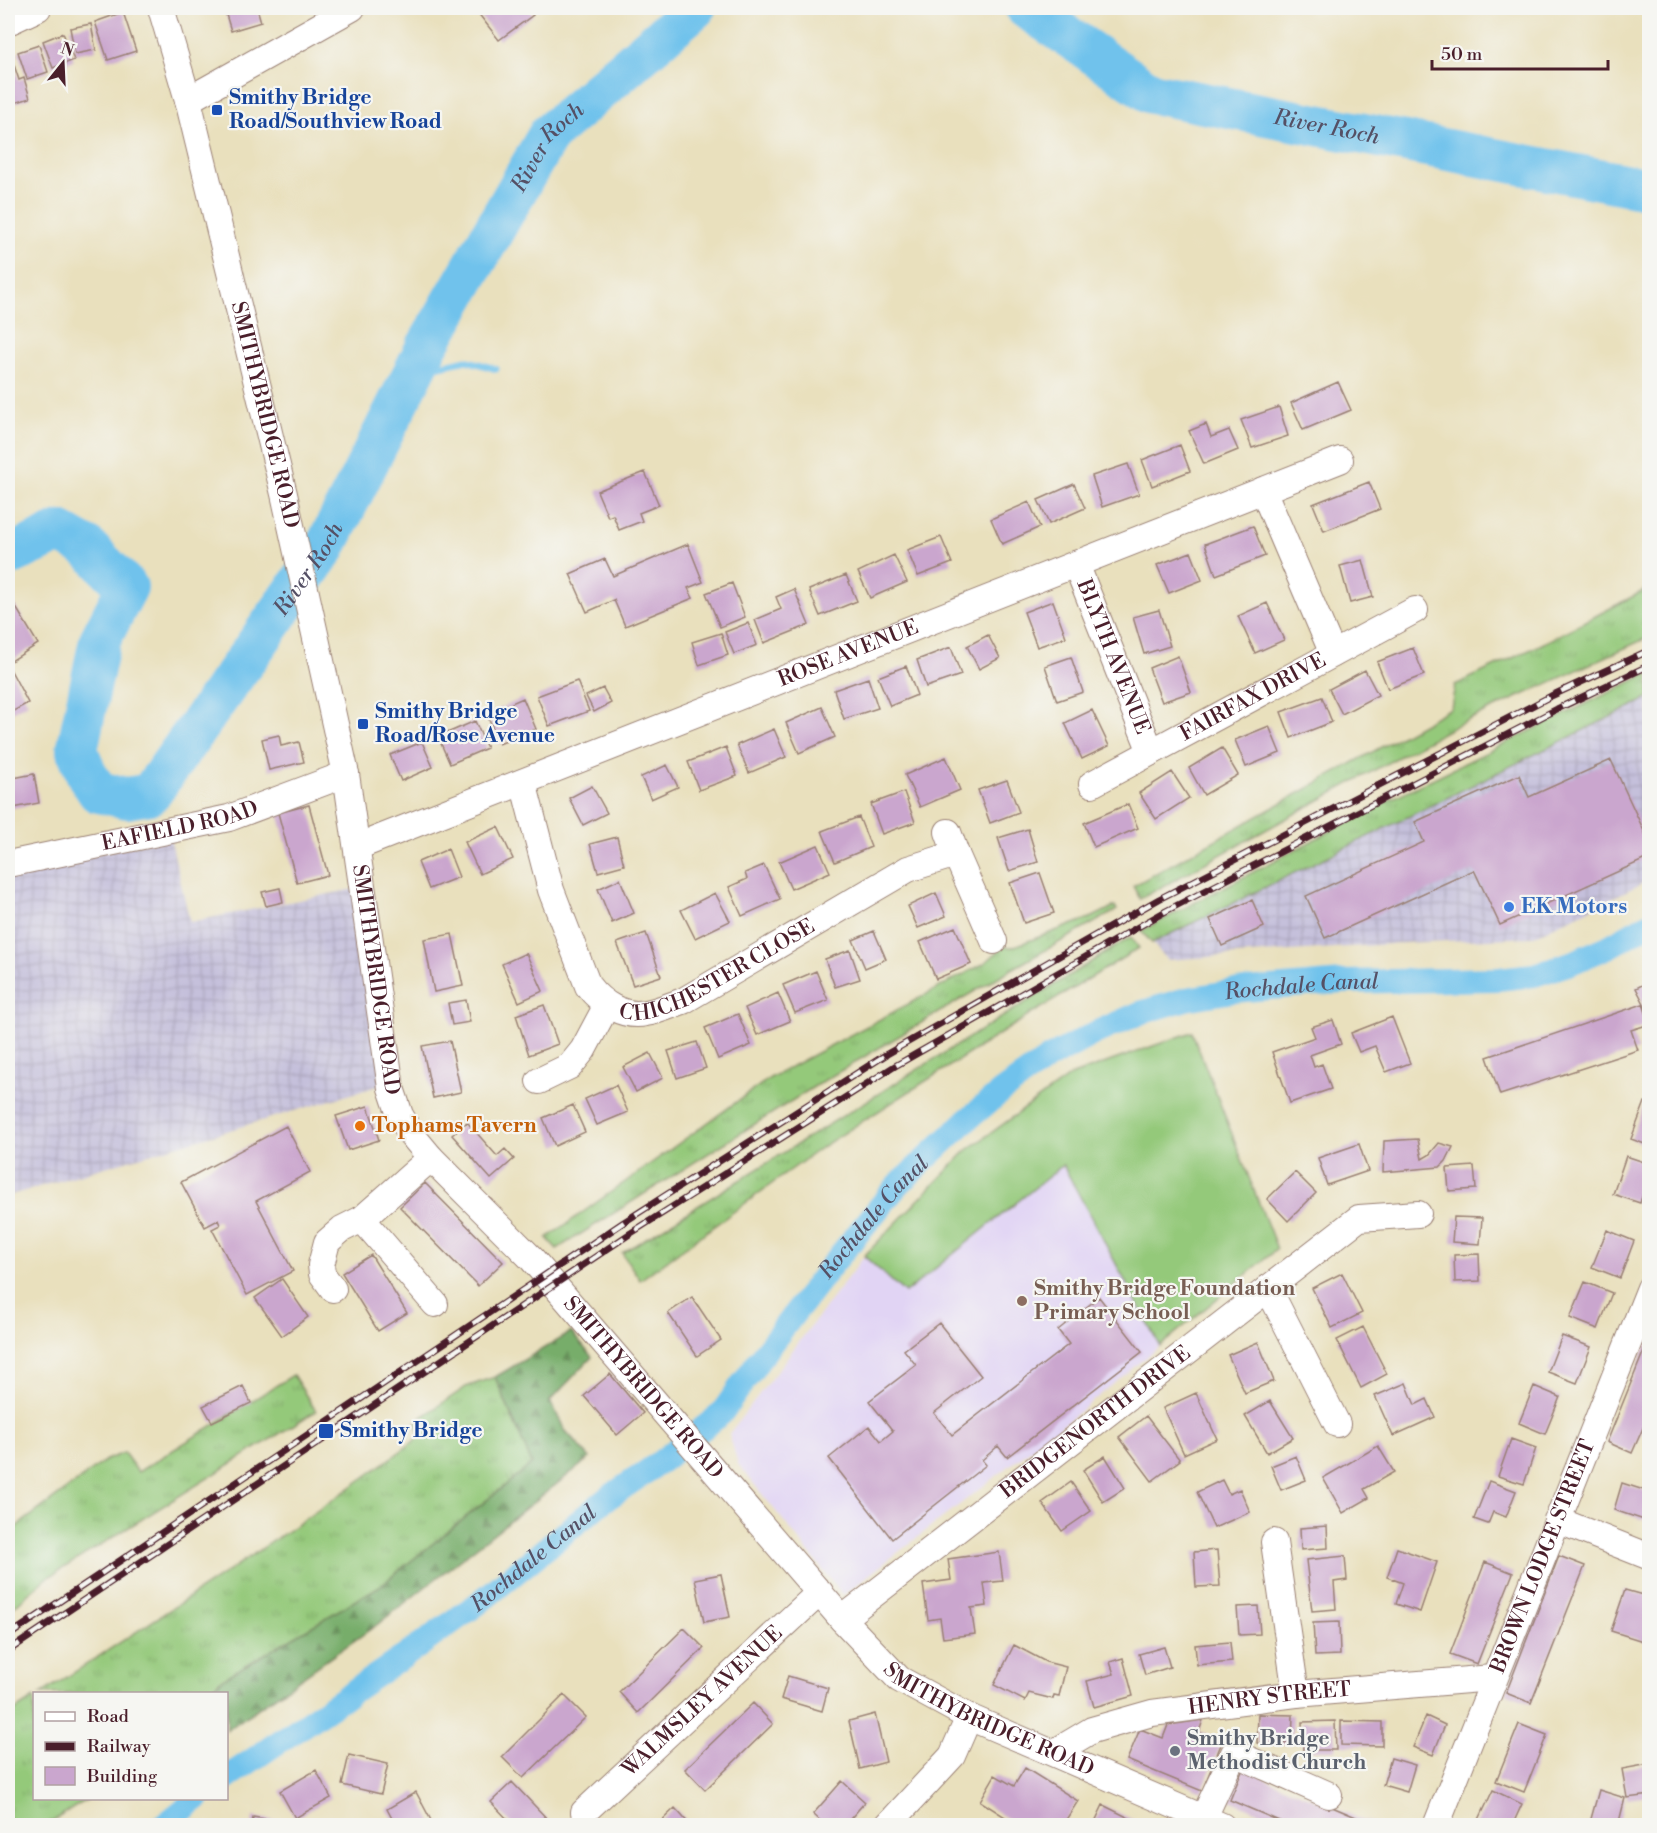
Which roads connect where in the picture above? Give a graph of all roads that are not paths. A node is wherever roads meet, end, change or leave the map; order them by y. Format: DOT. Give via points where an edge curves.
graph roads {
  1 [pos="38,8"];
  2 [pos="161,8"];
  3 [pos="352,8"];
  4 [pos="8,22"];
  5 [pos="188,100"];
  6 [pos="1340,460"];
  7 [pos="1263,490"];
  8 [pos="1076,564"];
  9 [pos="1415,610"];
  10 [pos="1333,654"];
  11 [pos="1151,752"];
  12 [pos="346,774"];
  13 [pos="523,782"];
  14 [pos="1092,784"];
  15 [pos="357,847"];
  16 [pos="8,864"];
  17 [pos="994,941"];
  18 [pos="607,1005"];
  19 [pos="538,1081"];
  20 [pos="431,1158"];
  21 [pos="1418,1214"];
  22 [pos="362,1219"];
  23 [pos="1268,1288"];
  24 [pos="1650,1288"];
  25 [pos="333,1289"];
  26 [pos="435,1304"];
  27 [pos="1337,1424"];
  28 [pos="1557,1520"];
  29 [pos="1274,1542"];
  30 [pos="1650,1557"];
  31 [pos="820,1592"];
  32 [pos="842,1619"];
  33 [pos="1493,1678"];
  34 [pos="1296,1694"];
  35 [pos="969,1717"];
  36 [pos="1055,1752"];
  37 [pos="1329,1795"];
  38 [pos="584,1812"];
  39 [pos="1213,1821"];
  40 [pos="887,1826"];
  41 [pos="1436,1826"];
  1 -- 4 [label="street"];
  2 -- 5 [label="street, SMITHYBRIDGE ROAD"];
  3 -- 5 [label="street"];
  5 -- 12 [label="street, SMITHYBRIDGE ROAD" via="284,494"];
  6 -- 7 [label="street, ROSE AVENUE"];
  7 -- 8 [label="street, ROSE AVENUE"];
  7 -- 10 [label="street"];
  8 -- 11 [label="street, BLYTH AVENUE"];
  8 -- 13 [label="street, ROSE AVENUE"];
  9 -- 10 [label="street, FAIRFAX DRIVE"];
  10 -- 11 [label="street, FAIRFAX DRIVE"];
  11 -- 14 [label="street, FAIRFAX DRIVE"];
  12 -- 15 [label="street, SMITHYBRIDGE ROAD"];
  12 -- 16 [label="street, EAFIELD ROAD" via="229,818"];
  13 -- 15 [label="street, ROSE AVENUE"];
  13 -- 18 [label="street, CHICHESTER CLOSE" via="551,890 588,986"];
  15 -- 20 [label="street, SMITHYBRIDGE ROAD" via="392,1088 400,1115"];
  17 -- 18 [label="street, CHICHESTER CLOSE" via="952,843 683,1001 645,1014"];
  18 -- 19 [label="street" via="570,1066"];
  20 -- 22 [label="street"];
  20 -- 31 [label="street, SMITHYBRIDGE ROAD" via="532,1259"];
  21 -- 23 [label="street, BRIDGENORTH DRIVE" via="1359,1218"];
  22 -- 25 [label="street" via="327,1242 322,1274"];
  22 -- 26 [label="street"];
  23 -- 27 [label="street"];
  23 -- 32 [label="street, BRIDGENORTH DRIVE"];
  24 -- 28 [label="street, BROWN LODGE STREET"];
  28 -- 30 [label="street"];
  28 -- 33 [label="street, BROWN LODGE STREET"];
  29 -- 34 [label="street"];
  31 -- 32 [label="street, SMITHYBRIDGE ROAD"];
  31 -- 38 [label="street, WALMSLEY AVENUE"];
  32 -- 35 [label="street, SMITHYBRIDGE ROAD" via="899,1679"];
  33 -- 34 [label="street, HENRY STREET"];
  33 -- 41 [label="street, BROWN LODGE STREET"];
  34 -- 36 [label="street, HENRY STREET" via="1152,1713 1092,1730"];
  35 -- 36 [label="street, SMITHYBRIDGE ROAD"];
  35 -- 40 [label="street" via="952,1756"];
  36 -- 39 [label="street, SMITHYBRIDGE ROAD"];
  37 -- 39 [label="street" via="1234,1753"];
}
